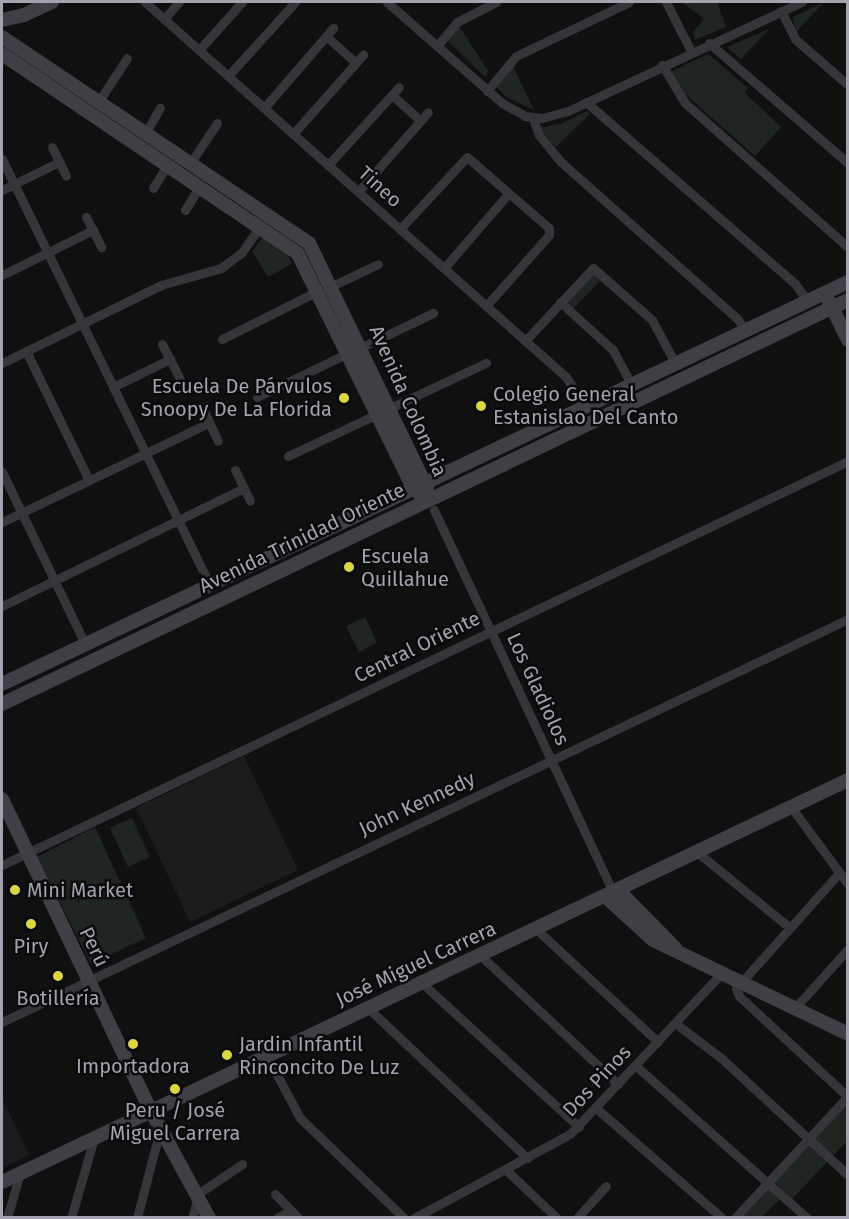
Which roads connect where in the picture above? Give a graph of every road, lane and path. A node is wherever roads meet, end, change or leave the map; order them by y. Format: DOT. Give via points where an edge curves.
graph roads {
  1 [pos="52,2"];
  2 [pos="145,2"];
  3 [pos="179,2"];
  4 [pos="242,2"];
  5 [pos="387,2"];
  6 [pos="496,2"];
  7 [pos="629,2"];
  8 [pos="666,2"];
  9 [pos="802,2"];
  10 [pos="291,3"];
  11 [pos="781,11"];
  12 [pos="24,15"];
  13 [pos="164,19"];
  14 [pos="2,20"];
  15 [pos="333,28"];
  16 [pos="2,32"];
  17 [pos="326,36"];
  18 [pos="2,37"];
  19 [pos="709,43"];
  20 [pos="437,46"];
  21 [pos="199,50"];
  22 [pos="691,51"];
  23 [pos="2,54"];
  24 [pos="127,58"];
  25 [pos="662,65"];
  26 [pos="228,76"];
  27 [pos="848,85"];
  28 [pos="488,91"];
  29 [pos="99,101"];
  30 [pos="586,102"];
  31 [pos="160,108"];
  32 [pos="264,108"];
  33 [pos="428,112"];
  34 [pos="532,118"];
  35 [pos="420,120"];
  36 [pos="217,123"];
  37 [pos="146,132"];
  38 [pos="293,134"];
  39 [pos="52,147"];
  40 [pos="2,159"];
  41 [pos="59,162"];
  42 [pos="192,162"];
  43 [pos="848,163"];
  44 [pos="168,164"];
  45 [pos="328,165"];
  46 [pos="66,176"];
  47 [pos="14,184"];
  48 [pos="200,186"];
  49 [pos="153,188"];
  50 [pos="2,190"];
  51 [pos="358,192"];
  52 [pos="509,193"];
  53 [pos="185,210"];
  54 [pos="268,213"];
  55 [pos="86,217"];
  56 [pos="260,226"];
  57 [pos="400,229"];
  58 [pos="93,230"];
  59 [pos="101,247"];
  60 [pos="848,247"];
  61 [pos="47,252"];
  62 [pos="378,264"];
  63 [pos="444,268"];
  64 [pos="2,275"];
  65 [pos="848,282"];
  66 [pos="333,286"];
  67 [pos="318,291"];
  68 [pos="825,293"];
  69 [pos="848,300"];
  70 [pos="808,301"];
  71 [pos="560,302"];
  72 [pos="486,306"];
  73 [pos="832,307"];
  74 [pos="433,313"];
  75 [pos="82,324"];
  76 [pos="745,330"];
  77 [pos="222,339"];
  78 [pos="848,340"];
  79 [pos="525,341"];
  80 [pos="162,344"];
  81 [pos="362,347"];
  82 [pos="26,351"];
  83 [pos="348,353"];
  84 [pos="170,359"];
  85 [pos="2,363"];
  86 [pos="486,363"];
  87 [pos="675,363"];
  88 [pos="180,380"];
  89 [pos="631,384"];
  90 [pos="113,387"];
  91 [pos="257,397"];
  92 [pos="585,406"];
  93 [pos="391,408"];
  94 [pos="202,409"];
  95 [pos="377,414"];
  96 [pos="209,423"];
  97 [pos="218,441"];
  98 [pos="145,453"];
  99 [pos="288,456"];
  100 [pos="848,461"];
  101 [pos="235,470"];
  102 [pos="2,472"];
  103 [pos="89,480"];
  104 [pos="426,482"];
  105 [pos="244,488"];
  106 [pos="413,488"];
  107 [pos="250,501"];
  108 [pos="431,505"];
  109 [pos="21,513"];
  110 [pos="178,520"];
  111 [pos="2,522"];
  112 [pos="54,580"];
  113 [pos="209,585"];
  114 [pos="2,606"];
  115 [pos="848,619"];
  116 [pos="491,632"];
  117 [pos="85,644"];
  118 [pos="2,684"];
  119 [pos="2,704"];
  120 [pos="551,760"];
  121 [pos="848,780"];
  122 [pos="2,799"];
  123 [pos="791,807"];
  124 [pos="697,852"];
  125 [pos="27,853"];
  126 [pos="2,865"];
  127 [pos="839,873"];
  128 [pos="848,884"];
  129 [pos="611,890"];
  130 [pos="789,927"];
  131 [pos="536,929"];
  132 [pos="848,949"];
  133 [pos="480,955"];
  134 [pos="721,974"];
  135 [pos="88,980"];
  136 [pos="422,982"];
  137 [pos="739,982"];
  138 [pos="368,1008"];
  139 [pos="795,1008"];
  140 [pos="2,1022"];
  141 [pos="675,1023"];
  142 [pos="848,1034"];
  143 [pos="658,1042"];
  144 [pos="267,1056"];
  145 [pos="636,1066"];
  146 [pos="618,1084"];
  147 [pos="847,1096"];
  148 [pos="596,1108"];
  149 [pos="151,1111"];
  150 [pos="579,1127"];
  151 [pos="160,1131"];
  152 [pos="94,1138"];
  153 [pos="808,1138"];
  154 [pos="526,1158"];
  155 [pos="242,1164"];
  156 [pos="506,1169"];
  157 [pos="20,1173"];
  158 [pos="848,1175"];
  159 [pos="2,1182"];
  160 [pos="768,1182"];
  161 [pos="606,1186"];
  162 [pos="275,1194"];
  163 [pos="197,1196"];
  164 [pos="291,1210"];
  165 [pos="7,1218"];
  166 [pos="71,1218"];
  167 [pos="137,1218"];
  168 [pos="192,1218"];
  169 [pos="209,1218"];
  170 [pos="277,1218"];
  171 [pos="298,1218"];
  172 [pos="404,1218"];
  173 [pos="414,1218"];
  174 [pos="557,1218"];
  175 [pos="577,1218"];
  176 [pos="722,1218"];
  177 [pos="735,1218"];
  178 [pos="807,1218"];
  1 -- 12 [label="main road"];
  2 -- 13 [label="street, Tineo"];
  3 -- 13 [label="street"];
  4 -- 21 [label="street"];
  5 -- 20 [label="street"];
  6 -- 20 [label="street" via="457,22"];
  7 -- 28 [label="street" via="516,56"];
  8 -- 22 [label="street"];
  9 -- 11 [label="street"];
  10 -- 26 [label="street"];
  11 -- 19 [label="street"];
  11 -- 27 [label="street" via="795,39"];
  12 -- 14 [label="main road"];
  12 -- 16 [label="main road"];
  13 -- 21 [label="street, Tineo"];
  15 -- 17 [label="street"];
  17 -- 32 [label="street"];
  17 -- 38 [label="street" via="360,59"];
  18 -- 29 [label="main road, Avenida Colombia"];
  19 -- 22 [label="street"];
  19 -- 43 [label="street"];
  20 -- 28 [label="street"];
  21 -- 26 [label="street, Tineo"];
  22 -- 25 [label="street"];
  23 -- 44 [label="main road, Avenida Colombia"];
  24 -- 29 [label="street"];
  25 -- 30 [label="street"];
  25 -- 60 [label="street" via="685,103"];
  26 -- 32 [label="street, Tineo"];
  28 -- 34 [label="street" via="509,109"];
  29 -- 37 [label="main road, Avenida Colombia"];
  30 -- 34 [label="street" via="560,114"];
  30 -- 70 [label="street" via="795,284"];
  31 -- 37 [label="street"];
  32 -- 38 [label="street, Tineo"];
  33 -- 35 [label="street"];
  34 -- 76 [label="street" via="539,135 561,162"];
  35 -- 45 [label="street" via="395,91"];
  35 -- 51 [label="street"];
  36 -- 42 [label="street"];
  37 -- 42 [label="main road, Avenida Colombia"];
  38 -- 45 [label="street, Tineo"];
  39 -- 41 [label="street"];
  40 -- 47 [label="street"];
  41 -- 46 [label="street"];
  41 -- 47 [label="street"];
  42 -- 54 [label="main road, Avenida Colombia"];
  44 -- 48 [label="main road, Avenida Colombia"];
  44 -- 49 [label="street"];
  45 -- 51 [label="street, Tineo"];
  47 -- 50 [label="street"];
  47 -- 61 [label="street"];
  48 -- 53 [label="street"];
  48 -- 56 [label="main road, Avenida Colombia"];
  51 -- 57 [label="street, Tineo"];
  52 -- 57 [label="street" via="467,157"];
  52 -- 63 [label="street"];
  52 -- 72 [label="street" via="551,232"];
  54 -- 56 [label="street"];
  54 -- 66 [label="main road, Avenida Colombia" via="309,243"];
  55 -- 58 [label="street"];
  56 -- 67 [label="main road, Avenida Colombia" via="298,254"];
  56 -- 75 [label="street" via="242,252 221,268 161,285"];
  57 -- 63 [label="street, Tineo"];
  58 -- 59 [label="street"];
  58 -- 61 [label="street"];
  61 -- 64 [label="street"];
  61 -- 75 [label="street"];
  62 -- 66 [label="street"];
  63 -- 72 [label="street, Tineo"];
  65 -- 68 [label="main road, Avenida Trinidad Oriente"];
  66 -- 81 [label="main road, Avenida Colombia"];
  67 -- 77 [label="street"];
  67 -- 83 [label="main road, Avenida Colombia"];
  68 -- 70 [label="main road, Avenida Trinidad Oriente"];
  68 -- 73 [label="main road"];
  69 -- 73 [label="main road, Avenida Trinidad Oriente"];
  70 -- 76 [label="main road, Avenida Trinidad Oriente"];
  71 -- 79 [label="street"];
  71 -- 87 [label="street" via="593,268 652,320"];
  71 -- 89 [label="street" via="613,350"];
  72 -- 79 [label="street, Tineo"];
  73 -- 78 [label="main road"];
  73 -- 108 [label="main road, Avenida Trinidad Oriente"];
  74 -- 81 [label="street"];
  75 -- 82 [label="street"];
  75 -- 90 [label="street"];
  76 -- 87 [label="main road, Avenida Trinidad Oriente"];
  79 -- 92 [label="street, Tineo" via="570,381"];
  80 -- 84 [label="street"];
  81 -- 93 [label="main road, Avenida Colombia"];
  82 -- 85 [label="street"];
  82 -- 103 [label="street"];
  83 -- 91 [label="street"];
  83 -- 95 [label="main road, Avenida Colombia"];
  84 -- 88 [label="street"];
  84 -- 90 [label="street"];
  86 -- 93 [label="street"];
  87 -- 89 [label="main road, Avenida Trinidad Oriente"];
  89 -- 92 [label="main road, Avenida Trinidad Oriente"];
  90 -- 98 [label="street"];
  92 -- 104 [label="main road, Avenida Trinidad Oriente"];
  93 -- 95 [label="street"];
  93 -- 104 [label="main road, Avenida Colombia"];
  94 -- 96 [label="street"];
  95 -- 99 [label="street"];
  95 -- 106 [label="main road, Avenida Colombia"];
  96 -- 97 [label="street"];
  96 -- 98 [label="street"];
  98 -- 103 [label="street"];
  98 -- 110 [label="street"];
  100 -- 116 [label="street, Central Oriente"];
  101 -- 105 [label="street"];
  102 -- 109 [label="street"];
  103 -- 109 [label="street"];
  104 -- 106 [label="main road, Avenida Trinidad Oriente"];
  104 -- 108 [label="main road, Avenida Colombia"];
  105 -- 107 [label="street"];
  105 -- 110 [label="street"];
  106 -- 108 [label="main road, Avenida Colombia"];
  106 -- 113 [label="main road, Avenida Trinidad Oriente"];
  108 -- 116 [label="street, Los Gladiolos"];
  108 -- 119 [label="main road, Avenida Trinidad Oriente"];
  109 -- 111 [label="street"];
  109 -- 112 [label="street"];
  110 -- 112 [label="street"];
  110 -- 113 [label="street"];
  112 -- 114 [label="street"];
  112 -- 117 [label="street"];
  113 -- 117 [label="main road, Avenida Trinidad Oriente"];
  115 -- 120 [label="street, John Kennedy"];
  116 -- 120 [label="street, Los Gladiolos"];
  116 -- 125 [label="street, Central Oriente"];
  117 -- 118 [label="main road, Avenida Trinidad Oriente"];
  120 -- 129 [label="street, Los Gladiolos"];
  120 -- 135 [label="street, John Kennedy"];
  121 -- 123 [label="main road, José Miguel Carrera"];
  122 -- 125 [label="main road, Perú"];
  123 -- 124 [label="main road, José Miguel Carrera"];
  123 -- 127 [label="street"];
  124 -- 129 [label="main road, José Miguel Carrera"];
  124 -- 130 [label="street"];
  125 -- 126 [label="street, Central Oriente"];
  125 -- 135 [label="main road, Perú"];
  127 -- 128 [label="street"];
  127 -- 130 [label="street"];
  129 -- 131 [label="main road, José Miguel Carrera"];
  129 -- 134 [label="main road" via="647,936"];
  130 -- 137 [label="street"];
  131 -- 133 [label="main road, José Miguel Carrera"];
  131 -- 143 [label="street"];
  132 -- 139 [label="street"];
  133 -- 136 [label="main road, José Miguel Carrera"];
  133 -- 146 [label="street"];
  134 -- 137 [label="main road"];
  134 -- 141 [label="street, Dos Pinos"];
  135 -- 140 [label="street, John Kennedy"];
  135 -- 149 [label="main road, Perú"];
  136 -- 138 [label="main road, José Miguel Carrera"];
  136 -- 150 [label="street"];
  137 -- 139 [label="main road"];
  137 -- 147 [label="street" via="740,996"];
  138 -- 144 [label="main road, José Miguel Carrera"];
  138 -- 154 [label="street"];
  139 -- 142 [label="main road"];
  141 -- 143 [label="street, Dos Pinos"];
  141 -- 153 [label="street" via="721,1058"];
  143 -- 145 [label="street, Dos Pinos"];
  144 -- 149 [label="main road, José Miguel Carrera"];
  144 -- 172 [label="street" via="300,1118"];
  145 -- 146 [label="street, Dos Pinos"];
  145 -- 160 [label="street"];
  146 -- 148 [label="street, Dos Pinos"];
  147 -- 153 [label="street"];
  148 -- 150 [label="street, Dos Pinos"];
  148 -- 176 [label="street"];
  149 -- 151 [label="main road, Perú"];
  149 -- 152 [label="main road, José Miguel Carrera"];
  150 -- 154 [label="street, Dos Pinos"];
  151 -- 163 [label="main road, Perú"];
  151 -- 167 [label="street"];
  152 -- 157 [label="main road, José Miguel Carrera"];
  152 -- 166 [label="street"];
  153 -- 158 [label="street"];
  153 -- 160 [label="street"];
  154 -- 156 [label="street, Dos Pinos"];
  155 -- 163 [label="street"];
  156 -- 173 [label="street, Dos Pinos"];
  156 -- 174 [label="street"];
  157 -- 159 [label="main road, José Miguel Carrera"];
  157 -- 165 [label="street"];
  160 -- 177 [label="street"];
  160 -- 178 [label="street"];
  161 -- 175 [label="street"];
  162 -- 164 [label="street"];
  163 -- 168 [label="street"];
  163 -- 169 [label="main road, Perú"];
  164 -- 170 [label="street"];
  164 -- 171 [label="street"];
}
